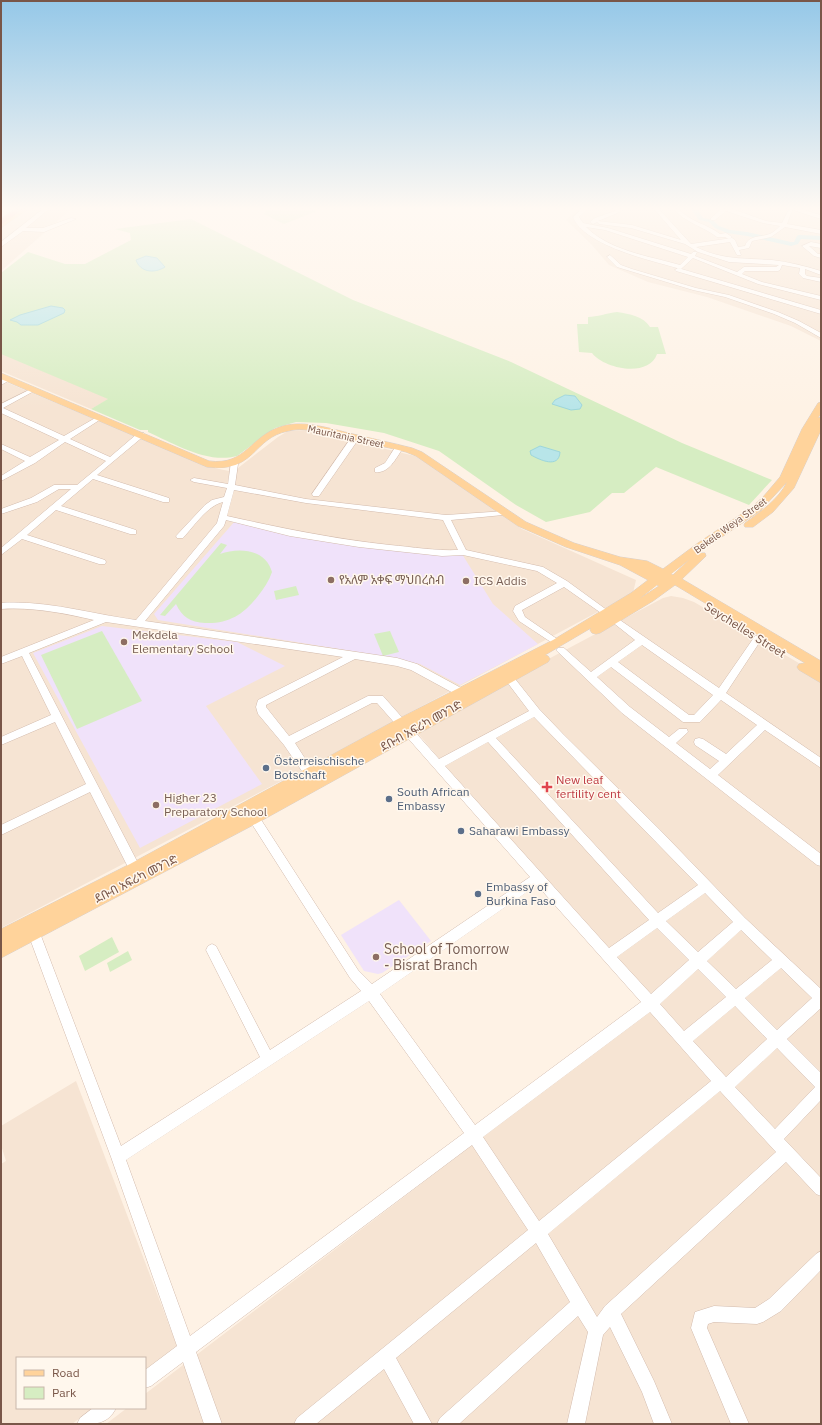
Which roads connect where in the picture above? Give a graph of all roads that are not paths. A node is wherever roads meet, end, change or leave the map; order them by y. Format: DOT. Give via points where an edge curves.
graph roads {
  1 [pos="649,276"];
  2 [pos="672,276"];
  3 [pos="698,276"];
  4 [pos="732,276"];
  5 [pos="741,276"];
  6 [pos="804,276"];
  7 [pos="821,280"];
  8 [pos="667,281"];
  9 [pos="724,284"];
  10 [pos="727,296"];
  11 [pos="821,298"];
  12 [pos="796,305"];
  13 [pos="821,312"];
  14 [pos="797,322"];
  15 [pos="821,336"];
  16 [pos="4,379"];
  17 [pos="33,390"];
  18 [pos="821,405"];
  19 [pos="1,407"];
  20 [pos="1,410"];
  21 [pos="99,418"];
  22 [pos="821,420"];
  23 [pos="141,435"];
  24 [pos="356,438"];
  25 [pos="67,439"];
  26 [pos="1,446"];
  27 [pos="399,448"];
  28 [pos="110,460"];
  29 [pos="32,461"];
  30 [pos="234,464"];
  31 [pos="378,470"];
  32 [pos="92,476"];
  33 [pos="1,479"];
  34 [pos="194,480"];
  35 [pos="231,487"];
  36 [pos="79,488"];
  37 [pos="316,494"];
  38 [pos="227,499"];
  39 [pos="166,500"];
  40 [pos="55,508"];
  41 [pos="1,512"];
  42 [pos="503,513"];
  43 [pos="222,517"];
  44 [pos="446,518"];
  45 [pos="133,532"];
  46 [pos="21,536"];
  47 [pos="180,536"];
  48 [pos="1,552"];
  49 [pos="463,552"];
  50 [pos="102,562"];
  51 [pos="665,580"];
  52 [pos="564,584"];
  53 [pos="1,606"];
  54 [pos="610,616"];
  55 [pos="105,618"];
  56 [pos="139,623"];
  57 [pos="758,638"];
  58 [pos="642,640"];
  59 [pos="559,646"];
  60 [pos="24,652"];
  61 [pos="353,656"];
  62 [pos="1,661"];
  63 [pos="612,662"];
  64 [pos="821,667"];
  65 [pos="590,677"];
  66 [pos="509,678"];
  67 [pos="821,678"];
  68 [pos="460,692"];
  69 [pos="720,694"];
  70 [pos="535,712"];
  71 [pos="56,717"];
  72 [pos="764,725"];
  73 [pos="404,728"];
  74 [pos="683,732"];
  75 [pos="489,737"];
  76 [pos="1,741"];
  77 [pos="288,742"];
  78 [pos="699,742"];
  79 [pos="669,744"];
  80 [pos="727,760"];
  81 [pos="821,764"];
  82 [pos="437,765"];
  83 [pos="310,774"];
  84 [pos="711,775"];
  85 [pos="93,786"];
  86 [pos="254,818"];
  87 [pos="1,830"];
  88 [pos="821,861"];
  89 [pos="135,869"];
  90 [pos="538,878"];
  91 [pos="707,885"];
  92 [pos="657,920"];
  93 [pos="741,922"];
  94 [pos="32,927"];
  95 [pos="1,937"];
  96 [pos="1,950"];
  97 [pos="212,950"];
  98 [pos="608,956"];
  99 [pos="698,960"];
  100 [pos="781,960"];
  101 [pos="371,992"];
  102 [pos="734,997"];
  103 [pos="821,999"];
  104 [pos="651,1003"];
  105 [pos="777,1039"];
  106 [pos="684,1040"];
  107 [pos="268,1059"];
  108 [pos="821,1083"];
  109 [pos="724,1084"];
  110 [pos="821,1090"];
  111 [pos="474,1135"];
  112 [pos="775,1139"];
  113 [pos="786,1152"];
  114 [pos="118,1157"];
  115 [pos="821,1189"];
  116 [pos="538,1232"];
  117 [pos="821,1260"];
  118 [pos="579,1304"];
  119 [pos="611,1312"];
  120 [pos="596,1331"];
  121 [pos="186,1350"];
  122 [pos="386,1356"];
  123 [pos="146,1379"];
  124 [pos="106,1409"];
  125 [pos="86,1424"];
  126 [pos="213,1424"];
  127 [pos="303,1424"];
  128 [pos="423,1424"];
  129 [pos="446,1424"];
  130 [pos="576,1424"];
  131 [pos="663,1424"];
  132 [pos="740,1424"];
  1 -- 8 [label="street"];
  2 -- 8 [label="street"];
  3 -- 9 [label="street"];
  4 -- 9 [label="street"];
  5 -- 11 [label="street" via="760,283"];
  6 -- 7 [label="street"];
  8 -- 10 [label="street"];
  9 -- 10 [label="street" via="720,289"];
  9 -- 12 [label="street"];
  10 -- 14 [label="street"];
  12 -- 13 [label="street"];
  12 -- 14 [label="street"];
  14 -- 15 [label="street"];
  16 -- 17 [label="main road"];
  17 -- 19 [label="street"];
  17 -- 21 [label="main road"];
  18 -- 51 [label="main road, Bekele Weya Street" via="785,478 773,493 756,509 702,545"];
  20 -- 25 [label="street"];
  21 -- 23 [label="main road"];
  21 -- 25 [label="street"];
  22 -- 51 [label="main road" via="795,479 783,497 769,510"];
  23 -- 28 [label="street"];
  23 -- 30 [label="main road" via="207,464"];
  24 -- 27 [label="main road, Mauritania Street"];
  24 -- 30 [label="main road, Mauritania Street" via="314,428 285,428 271,434"];
  24 -- 37 [label="street"];
  25 -- 28 [label="street"];
  25 -- 29 [label="street"];
  26 -- 29 [label="street"];
  27 -- 31 [label="street" via="388,465"];
  27 -- 42 [label="main road, Mauritania Street" via="419,454"];
  28 -- 32 [label="street"];
  29 -- 33 [label="street"];
  30 -- 35 [label="street"];
  32 -- 36 [label="street"];
  32 -- 39 [label="street"];
  34 -- 35 [label="street"];
  35 -- 38 [label="street"];
  35 -- 44 [label="street" via="306,501"];
  36 -- 40 [label="street"];
  36 -- 41 [label="street" via="57,487 34,500"];
  38 -- 43 [label="street"];
  38 -- 47 [label="street" via="208,507"];
  40 -- 45 [label="street"];
  40 -- 46 [label="street"];
  42 -- 44 [label="street"];
  42 -- 51 [label="main road, Mauritania Street" via="570,545 620,561 634,570"];
  43 -- 49 [label="street" via="283,532 359,544 442,553"];
  43 -- 56 [label="street" via="221,524 215,532"];
  44 -- 49 [label="street"];
  46 -- 48 [label="street"];
  46 -- 50 [label="street"];
  49 -- 52 [label="street" via="540,569"];
  51 -- 54 [label="main road, ደቡብ አፍሪካ መንገድ"];
  51 -- 57 [label="main road, Seychelles Street"];
  51 -- 64 [label="main road, Seychelles Street"];
  52 -- 54 [label="street"];
  52 -- 59 [label="street" via="518,608 517,611 522,618"];
  53 -- 55 [label="street" via="54,608"];
  54 -- 58 [label="street"];
  54 -- 59 [label="main road, ደቡብ አፍሪካ መንገድ"];
  55 -- 56 [label="street"];
  55 -- 60 [label="street"];
  56 -- 61 [label="street"];
  57 -- 67 [label="main road, Seychelles Street"];
  57 -- 69 [label="street"];
  58 -- 63 [label="street"];
  58 -- 69 [label="street"];
  59 -- 65 [label="street"];
  59 -- 66 [label="main road, ደቡብ አፍሪካ መንገድ"];
  59 -- 68 [label="main road, ደቡብ አፍሪካ መንገድ"];
  60 -- 62 [label="street"];
  60 -- 71 [label="street"];
  61 -- 68 [label="street" via="414,667"];
  61 -- 77 [label="street" via="262,702 262,711"];
  63 -- 65 [label="street"];
  63 -- 69 [label="street" via="687,720 696,720"];
  65 -- 79 [label="street"];
  66 -- 70 [label="street"];
  66 -- 73 [label="main road, ደቡብ አፍሪካ መንገድ"];
  68 -- 73 [label="main road, ደቡብ አፍሪካ መንገድ"];
  69 -- 72 [label="street"];
  70 -- 75 [label="street"];
  70 -- 91 [label="street"];
  71 -- 76 [label="street"];
  71 -- 85 [label="street"];
  72 -- 80 [label="street"];
  72 -- 81 [label="street"];
  73 -- 77 [label="street" via="380,699 371,699"];
  73 -- 82 [label="street"];
  73 -- 83 [label="main road, ደቡብ አፍሪካ መንገድ"];
  73 -- 86 [label="main road, ደቡብ አፍሪካ መንገድ"];
  74 -- 79 [label="street"];
  75 -- 82 [label="street"];
  75 -- 92 [label="street"];
  77 -- 83 [label="street"];
  78 -- 80 [label="street"];
  79 -- 84 [label="street"];
  80 -- 84 [label="street"];
  82 -- 90 [label="street"];
  83 -- 89 [label="main road, ደቡብ አፍሪካ መንገድ"];
  84 -- 88 [label="street"];
  85 -- 87 [label="street"];
  85 -- 89 [label="street"];
  86 -- 94 [label="main road, ደቡብ አፍሪካ መንገድ"];
  86 -- 101 [label="street" via="354,974"];
  89 -- 94 [label="main road, ደቡብ አፍሪካ መንገድ"];
  90 -- 98 [label="street"];
  90 -- 101 [label="street"];
  91 -- 92 [label="street"];
  91 -- 93 [label="street"];
  92 -- 98 [label="street"];
  92 -- 99 [label="street"];
  93 -- 99 [label="street"];
  93 -- 100 [label="street"];
  94 -- 95 [label="main road, ደቡብ አፍሪካ መንገድ"];
  94 -- 96 [label="main road, ደቡብ አፍሪካ መንገድ"];
  94 -- 114 [label="street"];
  97 -- 107 [label="street"];
  98 -- 104 [label="street"];
  99 -- 102 [label="street"];
  99 -- 104 [label="street"];
  100 -- 102 [label="street"];
  100 -- 103 [label="street"];
  101 -- 107 [label="street"];
  101 -- 111 [label="street"];
  102 -- 105 [label="street"];
  102 -- 106 [label="street"];
  103 -- 105 [label="street"];
  104 -- 106 [label="street"];
  104 -- 111 [label="street"];
  105 -- 108 [label="street"];
  105 -- 109 [label="street"];
  106 -- 109 [label="street"];
  107 -- 114 [label="street"];
  109 -- 112 [label="street"];
  109 -- 116 [label="street"];
  110 -- 112 [label="street"];
  111 -- 116 [label="street"];
  111 -- 121 [label="street"];
  112 -- 113 [label="street"];
  113 -- 115 [label="street"];
  113 -- 119 [label="street"];
  114 -- 121 [label="street"];
  116 -- 118 [label="street"];
  116 -- 122 [label="street"];
  117 -- 132 [label="street" via="776,1305 757,1316 714,1314 701,1318 699,1322 699,1328"];
  118 -- 120 [label="street"];
  118 -- 129 [label="street"];
  119 -- 120 [label="street"];
  119 -- 131 [label="street"];
  120 -- 130 [label="street"];
  121 -- 123 [label="street"];
  121 -- 126 [label="street"];
  122 -- 127 [label="street"];
  122 -- 128 [label="street"];
  124 -- 125 [label="street"];
}
